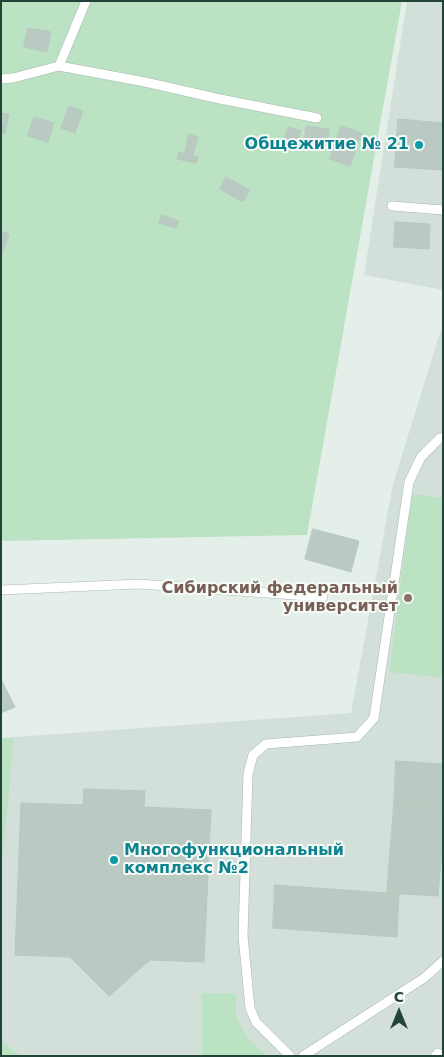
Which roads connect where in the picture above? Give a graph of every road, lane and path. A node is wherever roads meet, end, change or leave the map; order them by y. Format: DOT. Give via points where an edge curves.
graph roads {
  1 [pos="86,1"];
  2 [pos="59,66"];
  3 [pos="1,79"];
  4 [pos="317,118"];
  5 [pos="392,206"];
  6 [pos="443,210"];
  7 [pos="443,438"];
  8 [pos="1,590"];
  9 [pos="323,597"];
  10 [pos="443,961"];
  11 [pos="290,1056"];
  12 [pos="303,1056"];
  1 -- 2 [label="lane"];
  2 -- 3 [label="lane"];
  2 -- 4 [label="lane"];
  5 -- 6 [label="lane"];
  7 -- 11 [label="lane" via="421,457 408,482 374,718 357,737 266,744 253,755 248,774 243,936 250,1008 256,1022"];
  8 -- 9 [label="lane" via="138,584"];
  10 -- 12 [label="lane" via="424,978"];
}
